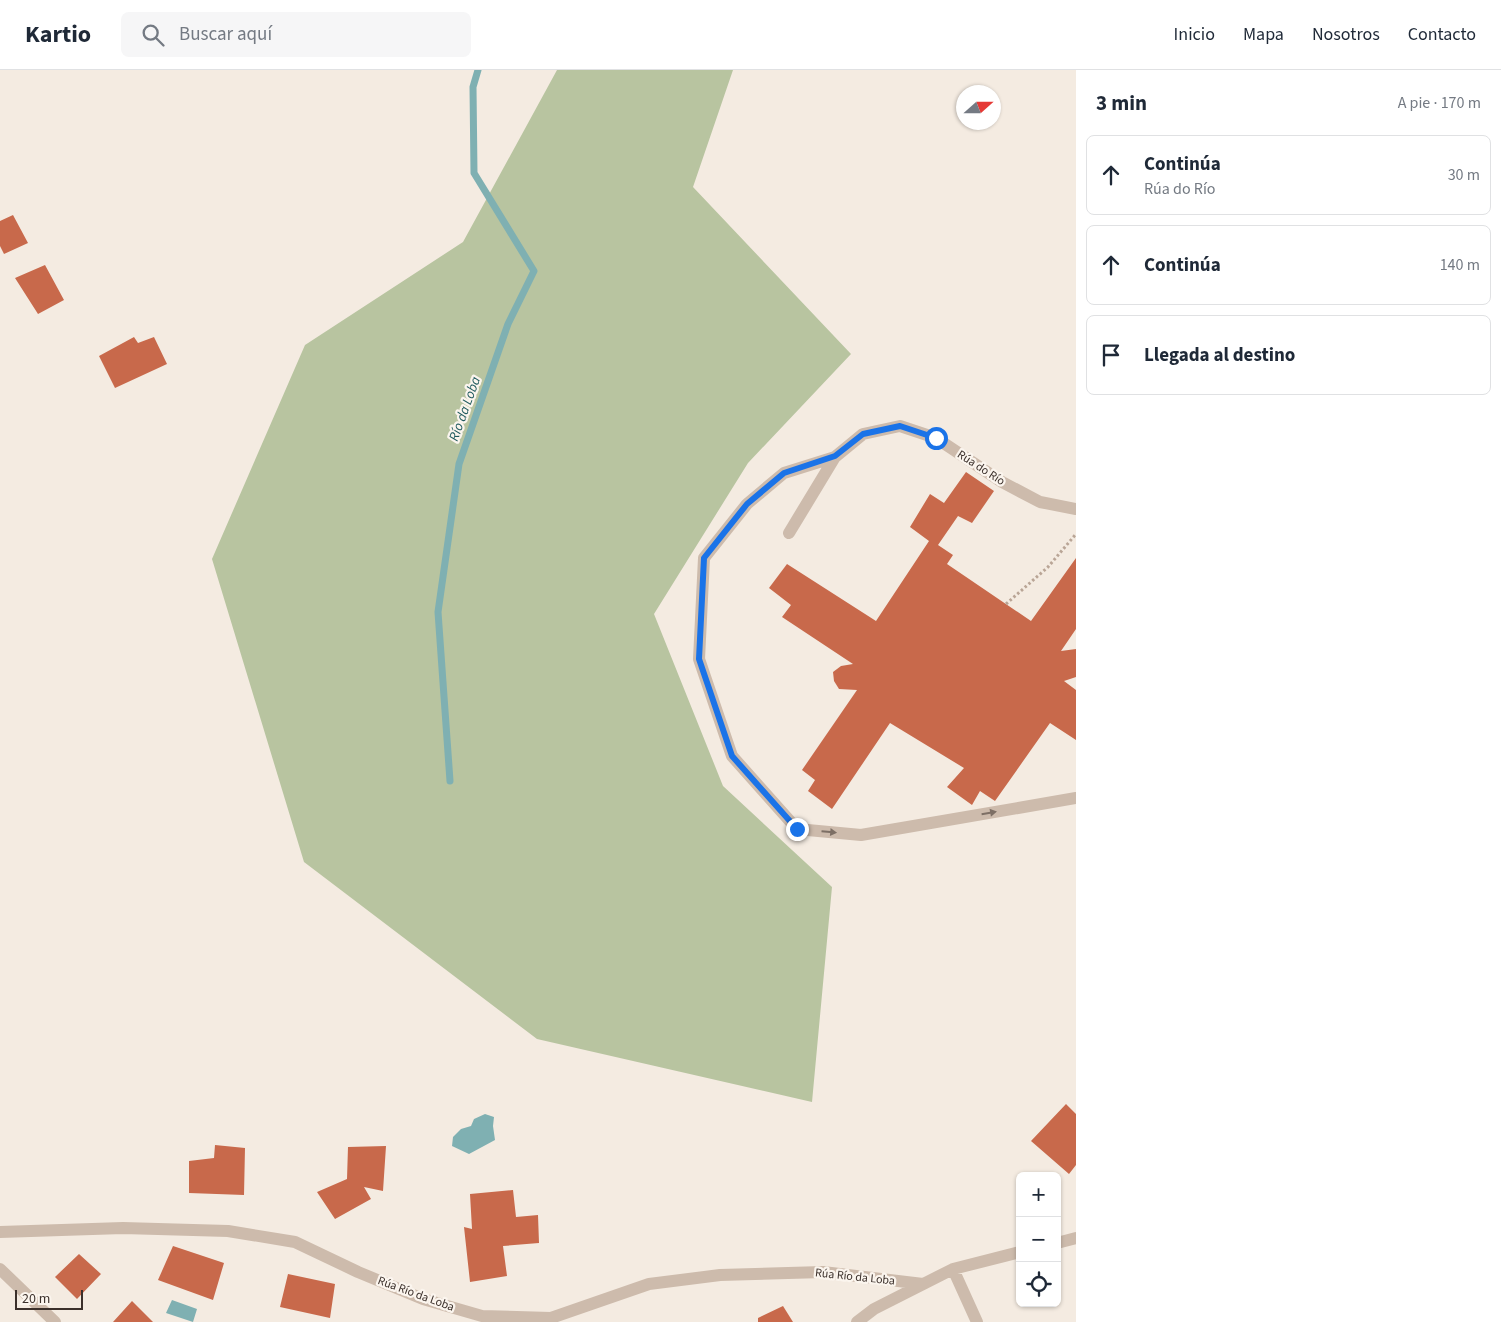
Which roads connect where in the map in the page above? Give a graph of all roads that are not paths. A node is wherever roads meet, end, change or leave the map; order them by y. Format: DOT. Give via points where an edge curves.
graph roads {
  1 [pos="835,456"];
  2 [pos="1076,509"];
  3 [pos="789,533"];
  4 [pos="1076,798"];
  5 [pos="0,1232"];
  6 [pos="1076,1238"];
  7 [pos="1061,1242"];
  8 [pos="1016,1253"];
  9 [pos="953,1268"];
  10 [pos="0,1269"];
  11 [pos="923,1284"];
  12 [pos="55,1322"];
  13 [pos="857,1322"];
  14 [pos="977,1322"];
  1 -- 2 [label="street, Rúa do Río" via="863,434 900,426 936,438 1002,482 1040,502"];
  1 -- 3 [label="street, Rúa do Río"];
  1 -- 4 [label="street, one-way" via="784,473 747,504 704,558 699,659 732,756 797,829 861,835"];
  5 -- 11 [label="street, Rúa Río da Loba" via="123,1228 228,1231 295,1242 423,1299 482,1316 551,1318 649,1284 720,1275 822,1272"];
  6 -- 7 [label="street"];
  8 -- 9 [label="street"];
  9 -- 11 [label="street"];
  9 -- 14 [label="street"];
  10 -- 12 [label="street"];
  11 -- 13 [label="street" via="874,1309"];
}
